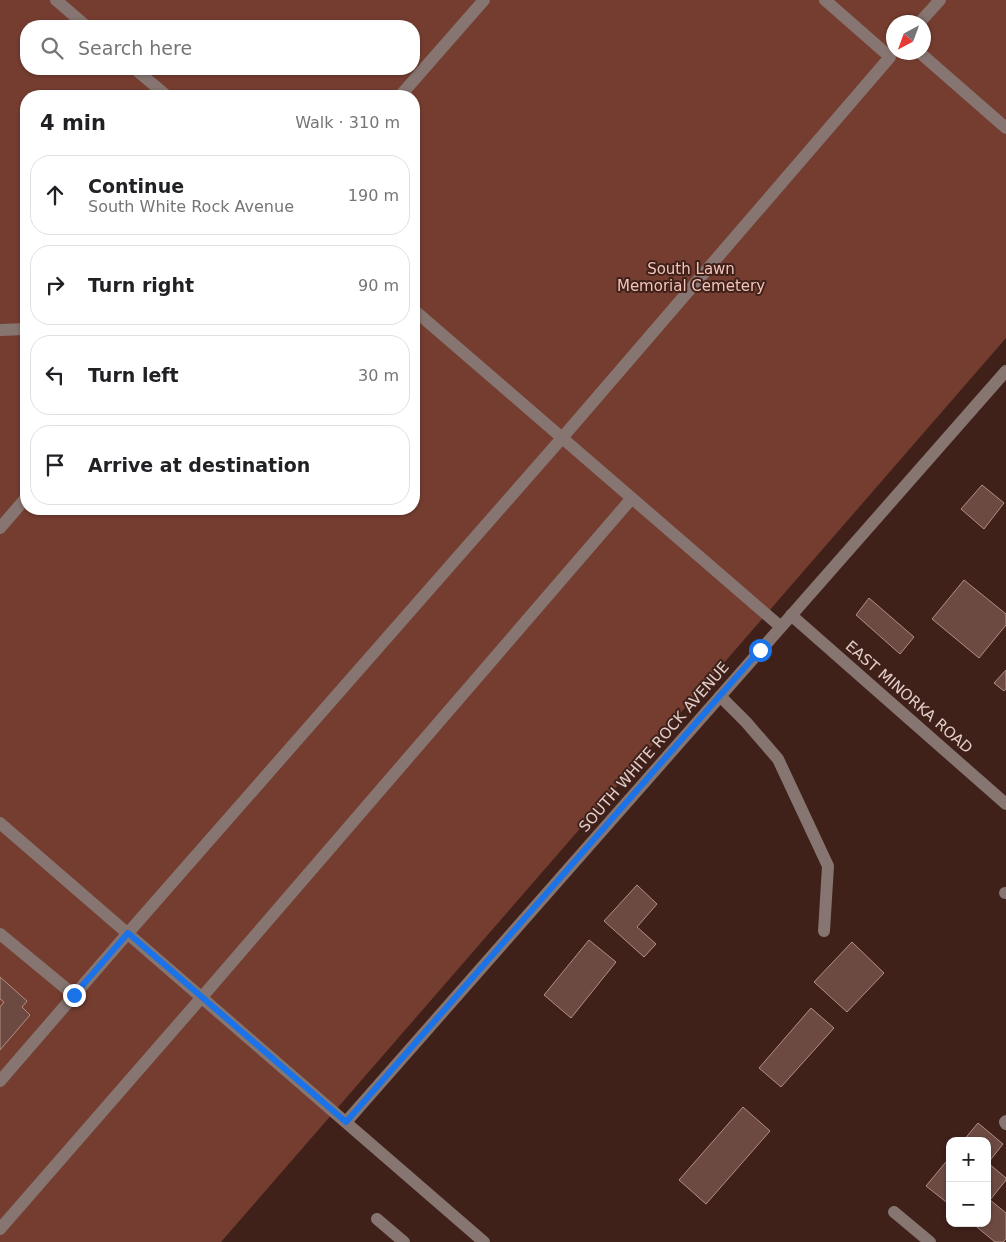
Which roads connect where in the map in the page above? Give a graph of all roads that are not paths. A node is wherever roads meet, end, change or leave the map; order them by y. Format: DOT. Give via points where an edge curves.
graph roads {
  1 [pos="56,0"];
  2 [pos="484,0"];
  3 [pos="825,0"];
  4 [pos="940,0"];
  5 [pos="926,15"];
  6 [pos="79,20"];
  7 [pos="886,50"];
  8 [pos="888,60"];
  9 [pos="927,60"];
  10 [pos="420,73"];
  11 [pos="142,75"];
  12 [pos="418,75"];
  13 [pos="160,90"];
  14 [pos="405,90"];
  15 [pos="1006,128"];
  16 [pos="420,315"];
  17 [pos="20,329"];
  18 [pos="0,330"];
  19 [pos="1006,371"];
  20 [pos="562,438"];
  21 [pos="632,498"];
  22 [pos="20,505"];
  23 [pos="0,528"];
  24 [pos="791,615"];
  25 [pos="781,627"];
  26 [pos="720,696"];
  27 [pos="1006,804"];
  28 [pos="0,822"];
  29 [pos="824,931"];
  30 [pos="128,933"];
  31 [pos="0,934"];
  32 [pos="74,995"];
  33 [pos="202,997"];
  34 [pos="0,1081"];
  35 [pos="346,1122"];
  36 [pos="894,1212"];
  37 [pos="377,1219"];
  38 [pos="0,1229"];
  39 [pos="404,1242"];
  40 [pos="484,1242"];
  41 [pos="930,1242"];
  1 -- 6 [label="street"];
  2 -- 10 [label="street"];
  3 -- 7 [label="street"];
  4 -- 5 [label="street"];
  8 -- 20 [label="street"];
  9 -- 15 [label="street"];
  11 -- 13 [label="street"];
  12 -- 14 [label="street"];
  16 -- 20 [label="street"];
  17 -- 18 [label="street"];
  19 -- 24 [label="street, SOUTH WHITE ROCK AVENUE"];
  20 -- 21 [label="street"];
  20 -- 30 [label="street"];
  21 -- 25 [label="street"];
  21 -- 33 [label="street"];
  22 -- 23 [label="street"];
  24 -- 25 [label="street, SOUTH WHITE ROCK AVENUE"];
  24 -- 27 [label="street, EAST MINORKA ROAD"];
  25 -- 26 [label="street, SOUTH WHITE ROCK AVENUE"];
  26 -- 29 [label="street" via="778,759 828,866"];
  26 -- 35 [label="street, SOUTH WHITE ROCK AVENUE"];
  28 -- 30 [label="street"];
  30 -- 32 [label="street"];
  30 -- 33 [label="street"];
  31 -- 32 [label="street"];
  32 -- 34 [label="street"];
  33 -- 35 [label="street"];
  33 -- 38 [label="street"];
  35 -- 40 [label="street"];
  36 -- 41 [label="street"];
  37 -- 39 [label="street"];
}
